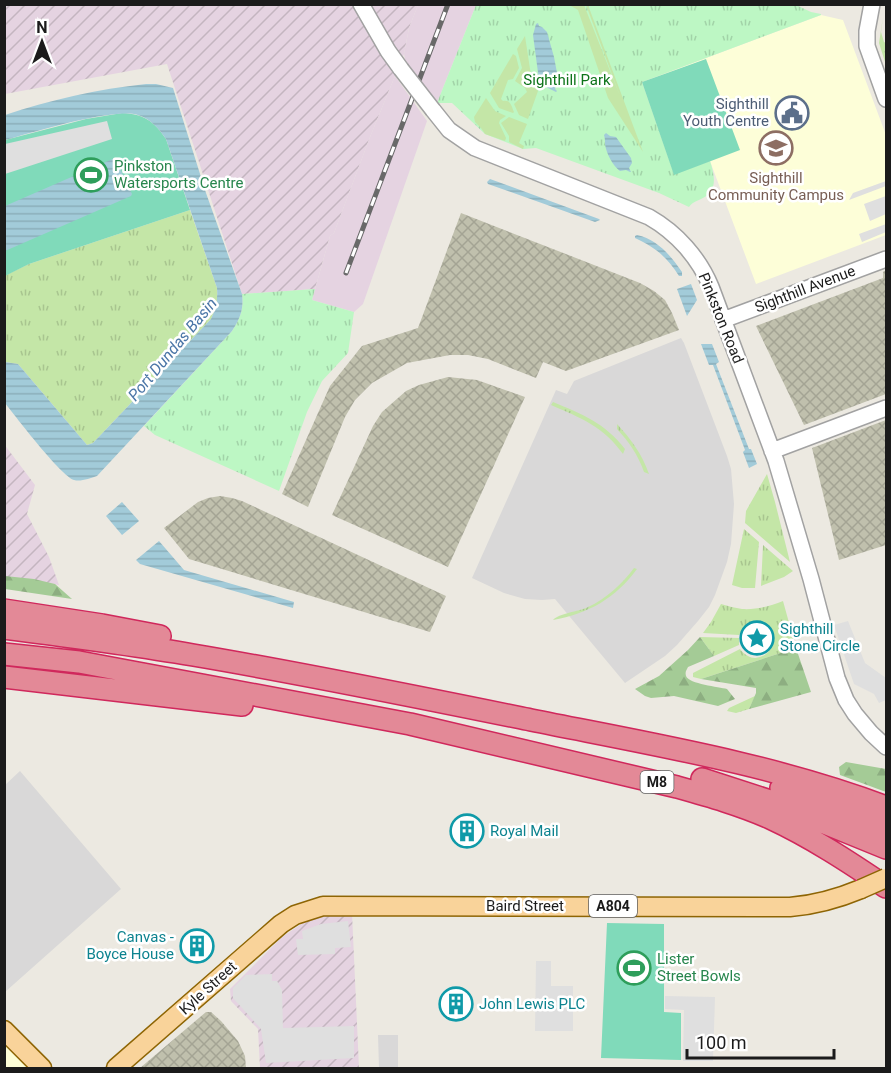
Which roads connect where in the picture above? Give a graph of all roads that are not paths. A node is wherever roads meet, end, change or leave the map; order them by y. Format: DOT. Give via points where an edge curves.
graph roads {
  1 [pos="361,4"];
  2 [pos="872,4"];
  3 [pos="886,99"];
  4 [pos="886,259"];
  5 [pos="723,320"];
  6 [pos="886,408"];
  7 [pos="772,451"];
  8 [pos="4,610"];
  9 [pos="4,628"];
  10 [pos="4,654"];
  11 [pos="4,677"];
  12 [pos="42,681"];
  13 [pos="4,690"];
  14 [pos="388,691"];
  15 [pos="435,701"];
  16 [pos="410,724"];
  17 [pos="886,747"];
  18 [pos="886,807"];
  19 [pos="886,827"];
  20 [pos="886,848"];
  21 [pos="886,878"];
  22 [pos="886,887"];
  23 [pos="303,911"];
  24 [pos="4,1029"];
  25 [pos="42,1068"];
  26 [pos="116,1068"];
  1 -- 5 [label="street, Pinkston Road, bridge" via="388,51 449,130 475,148 640,213 663,226 701,267"];
  2 -- 3 [label="street" via="867,46"];
  4 -- 5 [label="street, Sighthill Avenue"];
  5 -- 7 [label="street, Pinkston Road"];
  6 -- 7 [label="street"];
  7 -- 17 [label="street, Pinkston Road" via="837,678 855,714"];
  8 -- 14 [label="highway, M8" via="199,643"];
  9 -- 14 [label="highway, M8" via="192,655"];
  10 -- 16 [label="highway, M8" via="79,662"];
  11 -- 12 [label="highway"];
  12 -- 13 [label="highway"];
  12 -- 16 [label="highway"];
  14 -- 15 [label="highway, M8"];
  15 -- 18 [label="highway, M8" via="739,763 830,787"];
  15 -- 19 [label="highway, M8" via="734,774 809,796"];
  16 -- 20 [label="highway, M8" via="588,751 696,777 773,802"];
  16 -- 22 [label="highway, M8" via="633,775 729,802 792,828"];
  21 -- 23 [label="main road, Baird Street / A804, bridge" via="829,901 790,908 361,905"];
  23 -- 26 [label="main road, Kyle Street / A804" via="281,924"];
  24 -- 25 [label="main road"];
}
